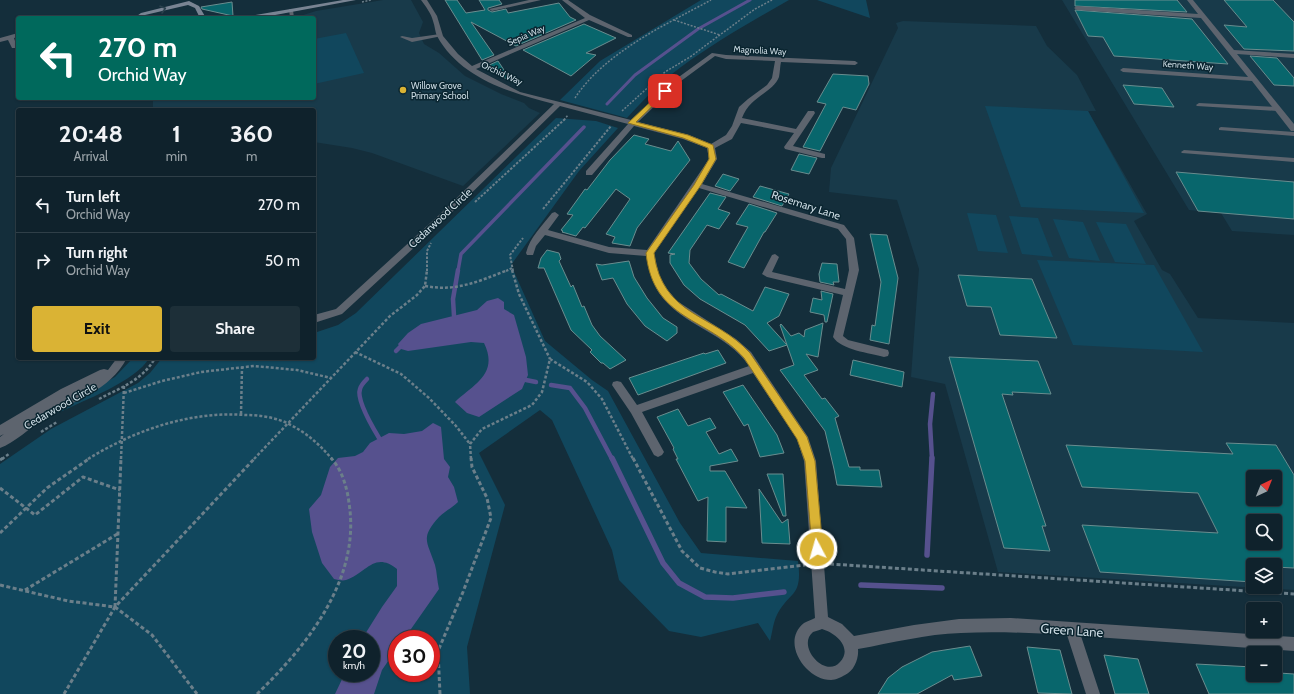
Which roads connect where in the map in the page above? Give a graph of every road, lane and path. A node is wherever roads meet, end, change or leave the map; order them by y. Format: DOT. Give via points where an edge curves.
graph roads {
  1 [pos="353,0"];
  2 [pos="424,0"];
  3 [pos="538,0"];
  4 [pos="567,0"];
  5 [pos="711,0"];
  6 [pos="772,0"];
  7 [pos="1190,0"];
  8 [pos="190,1"];
  9 [pos="330,2"];
  10 [pos="492,8"];
  11 [pos="1077,8"];
  12 [pos="291,10"];
  13 [pos="140,16"];
  14 [pos="202,16"];
  15 [pos="260,16"];
  16 [pos="292,16"];
  17 [pos="1202,16"];
  18 [pos="589,18"];
  19 [pos="673,20"];
  20 [pos="440,34"];
  21 [pos="720,35"];
  22 [pos="16,36"];
  23 [pos="630,36"];
  24 [pos="10,37"];
  25 [pos="402,38"];
  26 [pos="0,40"];
  27 [pos="14,47"];
  28 [pos="1232,52"];
  29 [pos="1294,56"];
  30 [pos="778,60"];
  31 [pos="855,63"];
  32 [pos="470,69"];
  33 [pos="1123,70"];
  34 [pos="1253,79"];
  35 [pos="558,104"];
  36 [pos="1199,104"];
  37 [pos="573,107"];
  38 [pos="1278,109"];
  39 [pos="811,113"];
  40 [pos="617,119"];
  41 [pos="738,120"];
  42 [pos="1286,120"];
  43 [pos="1294,120"];
  44 [pos="632,123"];
  45 [pos="1221,129"];
  46 [pos="1294,129"];
  47 [pos="798,132"];
  48 [pos="1294,134"];
  49 [pos="711,147"];
  50 [pos="1184,152"];
  51 [pos="822,156"];
  52 [pos="1294,160"];
  53 [pos="589,172"];
  54 [pos="697,185"];
  55 [pos="472,204"];
  56 [pos="555,215"];
  57 [pos="542,231"];
  58 [pos="432,240"];
  59 [pos="530,252"];
  60 [pos="650,253"];
  61 [pos="774,257"];
  62 [pos="512,268"];
  63 [pos="424,286"];
  64 [pos="849,293"];
  65 [pos="316,318"];
  66 [pos="356,352"];
  67 [pos="884,353"];
  68 [pos="154,360"];
  69 [pos="120,362"];
  70 [pos="242,367"];
  71 [pos="755,368"];
  72 [pos="331,379"];
  73 [pos="617,385"];
  74 [pos="124,386"];
  75 [pos="124,393"];
  76 [pos="98,399"];
  77 [pos="635,410"];
  78 [pos="241,414"];
  79 [pos="60,420"];
  80 [pos="287,423"];
  81 [pos="0,431"];
  82 [pos="37,435"];
  83 [pos="122,440"];
  84 [pos="0,443"];
  85 [pos="470,444"];
  86 [pos="14,449"];
  87 [pos="658,452"];
  88 [pos="0,460"];
  89 [pos="0,488"];
  90 [pos="120,490"];
  91 [pos="25,506"];
  92 [pos="0,533"];
  93 [pos="119,533"];
  94 [pos="819,564"];
  95 [pos="0,584"];
  96 [pos="24,590"];
  97 [pos="1294,594"];
  98 [pos="115,607"];
  99 [pos="822,622"];
  100 [pos="1072,630"];
  101 [pos="850,644"];
  102 [pos="1294,644"];
  103 [pos="64,694"];
  104 [pos="197,694"];
  105 [pos="256,694"];
  106 [pos="440,694"];
  107 [pos="1093,694"];
  1 -- 9 [label="street"];
  2 -- 20 [label="street, Orchid Way" via="436,19"];
  3 -- 10 [label="street"];
  4 -- 18 [label="street" via="572,7"];
  5 -- 19 [label="path"];
  6 -- 21 [label="path" via="755,9"];
  7 -- 17 [label="street"];
  13 -- 8 [label="street, one-way"];
  8 -- 14 [label="street"];
  9 -- 12 [label="street"];
  11 -- 17 [label="street"];
  12 -- 15 [label="street"];
  12 -- 16 [label="lane"];
  17 -- 28 [label="street"];
  18 -- 23 [label="street"];
  18 -- 32 [label="street, Sepia Way"];
  19 -- 21 [label="path"];
  19 -- 37 [label="path" via="614,57 575,96"];
  20 -- 25 [label="lane" via="412,40"];
  20 -- 32 [label="street, Orchid Way" via="454,55"];
  21 -- 40 [label="path" via="690,58 665,72 625,108"];
  22 -- 24 [label="street"];
  24 -- 26 [label="street"];
  24 -- 27 [label="street"];
  28 -- 29 [label="street"];
  28 -- 34 [label="street"];
  30 -- 31 [label="street, Magnolia Way"];
  30 -- 41 [label="street" via="775,78 742,109"];
  30 -- 44 [label="street, Magnolia Way" via="714,54 674,84"];
  32 -- 35 [label="street, Orchid Way" via="518,93"];
  33 -- 34 [label="street, Kenneth Way"];
  34 -- 38 [label="street"];
  35 -- 37 [label="street, Orchid Way"];
  35 -- 65 [label="street, Cedarwood Circle" via="338,312"];
  36 -- 38 [label="lane"];
  37 -- 40 [label="street, Orchid Way"];
  37 -- 55 [label="path" via="562,124"];
  38 -- 42 [label="street"];
  39 -- 47 [label="street"];
  40 -- 44 [label="street, Orchid Way"];
  41 -- 47 [label="street"];
  41 -- 49 [label="street" via="729,137"];
  42 -- 43 [label="lane"];
  42 -- 46 [label="street"];
  44 -- 49 [label="street, Orchid Way" via="686,137"];
  44 -- 53 [label="street"];
  45 -- 48 [label="lane"];
  47 -- 51 [label="street" via="788,147"];
  49 -- 54 [label="street" via="713,159"];
  50 -- 52 [label="lane"];
  54 -- 60 [label="street"];
  54 -- 64 [label="street, Rosemary Lane" via="828,222 841,228 850,238 854,270"];
  56 -- 57 [label="street"];
  57 -- 59 [label="street"];
  57 -- 60 [label="street" via="606,250 632,254"];
  58 -- 63 [label="path" via="427,251"];
  60 -- 71 [label="street" via="655,276 672,302 683,312 736,344"];
  61 -- 64 [label="street" via="767,274"];
  62 -- 63 [label="path" via="466,286"];
  63 -- 66 [label="path" via="417,295 390,316"];
  64 -- 67 [label="street, Rosemary Lane" via="838,337 845,344"];
  66 -- 72 [label="path"];
  66 -- 85 [label="path" via="401,374 429,398"];
  68 -- 74 [label="path" via="151,366"];
  69 -- 81 [label="street, Cedarwood Circle"];
  69 -- 84 [label="street, Cedarwood Circle" via="101,382 45,413"];
  70 -- 72 [label="path" via="297,370"];
  70 -- 75 [label="path" via="201,372"];
  70 -- 78 [label="path"];
  71 -- 77 [label="street"];
  71 -- 94 [label="street" via="802,437 810,461"];
  72 -- 80 [label="path"];
  73 -- 77 [label="street"];
  74 -- 75 [label="path"];
  74 -- 76 [label="path"];
  75 -- 83 [label="path"];
  77 -- 87 [label="street"];
  78 -- 80 [label="path"];
  78 -- 83 [label="path" via="192,417 146,430"];
  79 -- 82 [label="path"];
  80 -- 98 [label="path"];
  80 -- 105 [label="path" via="309,435 322,446 342,474 351,511 351,532 348,555 337,587 315,628 297,653"];
  83 -- 90 [label="path"];
  83 -- 91 [label="path" via="72,468"];
  85 -- 94 [label="path" via="482,430 532,405 542,392 550,359 587,382 602,399 682,551 691,561 702,569 736,574"];
  85 -- 106 [label="path" via="472,467 487,498 491,518 438,651"];
  86 -- 88 [label="path"];
  89 -- 91 [label="path"];
  90 -- 91 [label="path" via="83,477 35,515"];
  90 -- 93 [label="path"];
  91 -- 92 [label="path"];
  93 -- 96 [label="path"];
  93 -- 98 [label="path"];
  94 -- 97 [label="path"];
  94 -- 99 [label="street"];
  95 -- 96 [label="path"];
  96 -- 98 [label="path" via="68,601"];
  98 -- 103 [label="path"];
  98 -- 104 [label="path" via="152,635"];
  99 -- 101 [label="street" via="839,628"];
  99 -- 101 [label="street" via="812,624 805,631 801,641 802,652 808,663 829,674 840,672 848,665 851,655"];
  100 -- 101 [label="street, Green Lane" via="959,626"];
  100 -- 102 [label="street, Green Lane"];
  100 -- 107 [label="street"];
}
